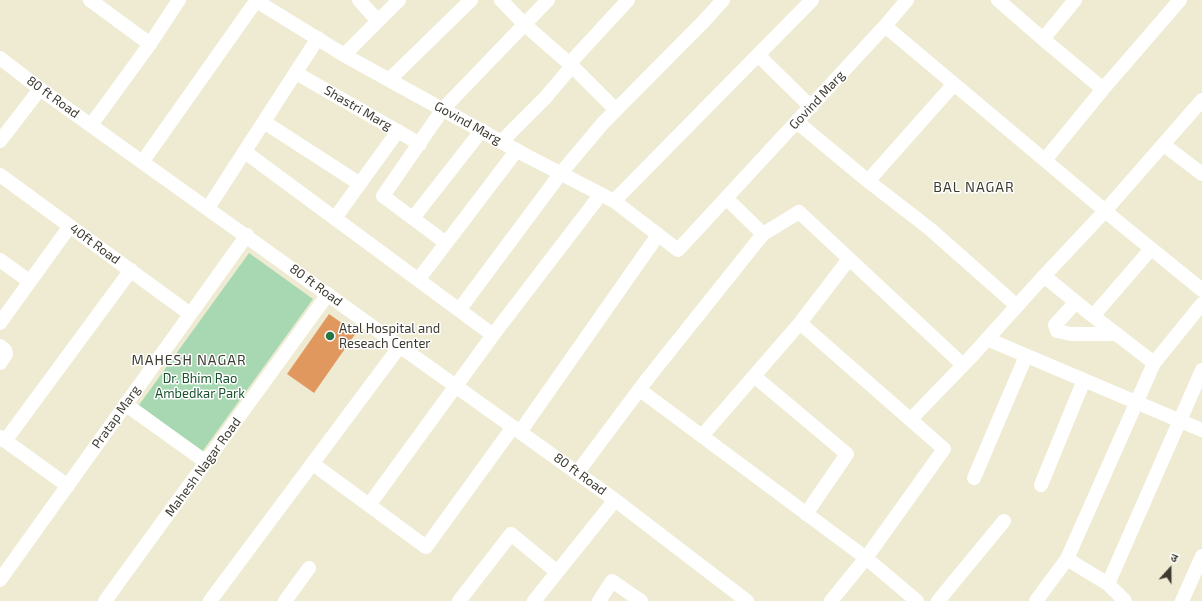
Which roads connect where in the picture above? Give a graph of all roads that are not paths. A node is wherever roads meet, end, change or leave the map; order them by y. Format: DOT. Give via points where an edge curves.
graph roads {
  1 [pos="90,0"];
  2 [pos="179,0"];
  3 [pos="256,0"];
  4 [pos="359,0"];
  5 [pos="399,0"];
  6 [pos="471,0"];
  7 [pos="501,0"];
  8 [pos="548,0"];
  9 [pos="628,0"];
  10 [pos="723,0"];
  11 [pos="812,0"];
  12 [pos="907,0"];
  13 [pos="998,0"];
  14 [pos="1076,0"];
  15 [pos="1180,0"];
  16 [pos="378,21"];
  17 [pos="524,24"];
  18 [pos="885,26"];
  19 [pos="318,38"];
  20 [pos="1043,39"];
  21 [pos="150,44"];
  22 [pos="344,55"];
  23 [pos="758,55"];
  24 [pos="0,58"];
  25 [pos="571,65"];
  26 [pos="296,73"];
  27 [pos="390,79"];
  28 [pos="954,84"];
  29 [pos="40,89"];
  30 [pos="1103,89"];
  31 [pos="1202,100"];
  32 [pos="811,107"];
  33 [pos="443,109"];
  34 [pos="616,110"];
  35 [pos="264,122"];
  36 [pos="798,122"];
  37 [pos="91,125"];
  38 [pos="482,130"];
  39 [pos="398,132"];
  40 [pos="0,141"];
  41 [pos="501,142"];
  42 [pos="420,144"];
  43 [pos="1164,144"];
  44 [pos="517,150"];
  45 [pos="245,152"];
  46 [pos="1045,160"];
  47 [pos="143,161"];
  48 [pos="561,174"];
  49 [pos="1202,174"];
  50 [pos="0,175"];
  51 [pos="868,181"];
  52 [pos="360,184"];
  53 [pos="601,194"];
  54 [pos="726,198"];
  55 [pos="614,201"];
  56 [pos="208,208"];
  57 [pos="1106,211"];
  58 [pos="335,218"];
  59 [pos="413,218"];
  60 [pos="70,226"];
  61 [pos="763,234"];
  62 [pos="247,235"];
  63 [pos="658,235"];
  64 [pos="446,243"];
  65 [pos="1151,249"];
  66 [pos="850,259"];
  67 [pos="0,260"];
  68 [pos="131,270"];
  69 [pos="1044,276"];
  70 [pos="418,280"];
  71 [pos="29,281"];
  72 [pos="1202,290"];
  73 [pos="328,294"];
  74 [pos="1076,302"];
  75 [pos="1202,304"];
  76 [pos="1017,306"];
  77 [pos="459,310"];
  78 [pos="190,314"];
  79 [pos="1093,316"];
  80 [pos="0,323"];
  81 [pos="800,323"];
  82 [pos="493,334"];
  83 [pos="1117,334"];
  84 [pos="987,339"];
  85 [pos="0,346"];
  86 [pos="400,346"];
  87 [pos="1026,356"];
  88 [pos="0,363"];
  89 [pos="1154,363"];
  90 [pos="963,365"];
  91 [pos="1202,370"];
  92 [pos="754,376"];
  93 [pos="1084,380"];
  94 [pos="456,385"];
  95 [pos="640,390"];
  96 [pos="1136,403"];
  97 [pos="125,404"];
  98 [pos="911,419"];
  99 [pos="1181,420"];
  100 [pos="517,429"];
  101 [pos="1202,430"];
  102 [pos="702,436"];
  103 [pos="3,439"];
  104 [pos="206,462"];
  105 [pos="313,464"];
  106 [pos="577,473"];
  107 [pos="974,478"];
  108 [pos="1041,485"];
  109 [pos="68,486"];
  110 [pos="615,500"];
  111 [pos="369,505"];
  112 [pos="806,514"];
  113 [pos="1004,521"];
  114 [pos="1202,556"];
  115 [pos="866,558"];
  116 [pos="1067,559"];
  117 [pos="309,568"];
  118 [pos="557,572"];
  119 [pos="0,580"];
  120 [pos="1108,584"];
  121 [pos="105,601"];
  122 [pos="210,601"];
  123 [pos="285,601"];
  124 [pos="459,601"];
  125 [pos="534,601"];
  126 [pos="599,601"];
  127 [pos="641,601"];
  128 [pos="747,601"];
  129 [pos="831,601"];
  130 [pos="917,601"];
  131 [pos="938,601"];
  132 [pos="1036,601"];
  133 [pos="1125,601"];
  134 [pos="1182,601"];
  1 -- 21 [label="street"];
  2 -- 21 [label="street"];
  3 -- 19 [label="street, Govind Marg"];
  3 -- 47 [label="street"];
  4 -- 16 [label="street"];
  5 -- 16 [label="street"];
  6 -- 27 [label="street"];
  7 -- 17 [label="street"];
  8 -- 17 [label="street"];
  9 -- 25 [label="street"];
  10 -- 34 [label="street"];
  11 -- 23 [label="street"];
  12 -- 18 [label="street, Govind Marg"];
  13 -- 20 [label="street"];
  14 -- 20 [label="street"];
  15 -- 30 [label="street"];
  16 -- 22 [label="street"];
  17 -- 25 [label="street"];
  17 -- 33 [label="street"];
  18 -- 28 [label="street"];
  18 -- 32 [label="street, Govind Marg"];
  19 -- 22 [label="street, Govind Marg"];
  19 -- 26 [label="street"];
  20 -- 30 [label="street"];
  21 -- 37 [label="street"];
  22 -- 27 [label="street, Govind Marg"];
  23 -- 32 [label="street"];
  23 -- 55 [label="street"];
  24 -- 29 [label="street, 80 ft Road"];
  25 -- 34 [label="street"];
  25 -- 41 [label="street" via="545,98"];
  26 -- 35 [label="street"];
  26 -- 39 [label="street, Shastri Marg"];
  27 -- 33 [label="street, Govind Marg"];
  28 -- 46 [label="street"];
  28 -- 51 [label="street"];
  29 -- 37 [label="street, 80 ft Road"];
  29 -- 40 [label="street"];
  30 -- 46 [label="street"];
  31 -- 43 [label="street"];
  32 -- 36 [label="street, Govind Marg"];
  33 -- 38 [label="street, Govind Marg"];
  33 -- 42 [label="street"];
  34 -- 48 [label="street"];
  35 -- 45 [label="street"];
  35 -- 52 [label="street"];
  36 -- 51 [label="street"];
  36 -- 54 [label="street, Govind Marg"];
  37 -- 47 [label="street, 80 ft Road"];
  38 -- 41 [label="street, Govind Marg"];
  38 -- 59 [label="street"];
  39 -- 42 [label="street, Shastri Marg"];
  39 -- 52 [label="street"];
  41 -- 44 [label="street, Govind Marg"];
  42 -- 59 [label="street" via="383,196"];
  43 -- 49 [label="street"];
  43 -- 57 [label="street"];
  44 -- 48 [label="street, Govind Marg"];
  44 -- 64 [label="street"];
  45 -- 56 [label="street"];
  45 -- 58 [label="street"];
  46 -- 57 [label="street"];
  47 -- 56 [label="street, 80 ft Road"];
  48 -- 53 [label="street, Govind Marg"];
  48 -- 77 [label="street"];
  50 -- 60 [label="street, 40ft Road"];
  51 -- 76 [label="street" via="930,230"];
  52 -- 58 [label="street"];
  53 -- 55 [label="street, Govind Marg"];
  53 -- 82 [label="street"];
  54 -- 61 [label="street"];
  54 -- 63 [label="street, Govind Marg" via="678,250"];
  55 -- 63 [label="street, Govind Marg"];
  56 -- 62 [label="street, 80 ft Road"];
  57 -- 65 [label="street"];
  57 -- 69 [label="street"];
  58 -- 70 [label="street"];
  59 -- 64 [label="street"];
  60 -- 68 [label="street, 40ft Road"];
  60 -- 71 [label="street"];
  61 -- 66 [label="street" via="799,212"];
  61 -- 95 [label="street"];
  62 -- 73 [label="street, 80 ft Road"];
  62 -- 78 [label="street, Pratap Marg"];
  63 -- 100 [label="street"];
  64 -- 70 [label="street"];
  65 -- 72 [label="street"];
  65 -- 79 [label="street"];
  66 -- 81 [label="street"];
  66 -- 90 [label="street"];
  67 -- 71 [label="street"];
  68 -- 78 [label="street, 40ft Road"];
  68 -- 103 [label="street"];
  69 -- 74 [label="street"];
  69 -- 76 [label="street"];
  70 -- 77 [label="street"];
  71 -- 80 [label="street"];
  73 -- 86 [label="street, 80 ft Road"];
  73 -- 104 [label="street, Mahesh Nagar Road"];
  74 -- 79 [label="street"];
  74 -- 83 [label="street" via="1055,325 1056,331 1071,334"];
  75 -- 89 [label="street"];
  76 -- 84 [label="street"];
  77 -- 82 [label="street"];
  78 -- 97 [label="street, Pratap Marg"];
  79 -- 83 [label="street"];
  81 -- 92 [label="street"];
  81 -- 98 [label="street"];
  82 -- 94 [label="street"];
  83 -- 89 [label="street"];
  84 -- 87 [label="street"];
  84 -- 90 [label="street"];
  85 -- 88 [label="street" via="6,354"];
  86 -- 94 [label="street, 80 ft Road"];
  86 -- 105 [label="street"];
  87 -- 93 [label="street"];
  87 -- 107 [label="street"];
  89 -- 96 [label="street"];
  90 -- 98 [label="street"];
  91 -- 99 [label="street"];
  92 -- 102 [label="street"];
  92 -- 112 [label="street" via="847,454"];
  93 -- 96 [label="street"];
  93 -- 108 [label="street"];
  94 -- 100 [label="street, 80 ft Road"];
  94 -- 111 [label="street"];
  95 -- 102 [label="street"];
  95 -- 106 [label="street"];
  96 -- 99 [label="street"];
  96 -- 116 [label="street"];
  97 -- 104 [label="street"];
  97 -- 109 [label="street, Pratap Marg"];
  98 -- 115 [label="street" via="944,449"];
  99 -- 101 [label="street"];
  99 -- 120 [label="street"];
  100 -- 106 [label="street, 80 ft Road"];
  100 -- 111 [label="street" via="426,547"];
  102 -- 112 [label="street"];
  103 -- 109 [label="street"];
  104 -- 121 [label="street, Mahesh Nagar Road"];
  105 -- 111 [label="street"];
  105 -- 122 [label="street"];
  106 -- 110 [label="street, 80 ft Road"];
  109 -- 119 [label="street, Pratap Marg"];
  110 -- 118 [label="street"];
  110 -- 128 [label="street, 80 ft Road"];
  112 -- 115 [label="street"];
  113 -- 131 [label="street"];
  114 -- 134 [label="street"];
  115 -- 129 [label="street"];
  115 -- 130 [label="street"];
  116 -- 120 [label="street"];
  116 -- 132 [label="street"];
  117 -- 123 [label="street"];
  118 -- 124 [label="street" via="511,534"];
  118 -- 125 [label="street"];
  120 -- 133 [label="street"];
  126 -- 127 [label="street" via="612,581"];
}
